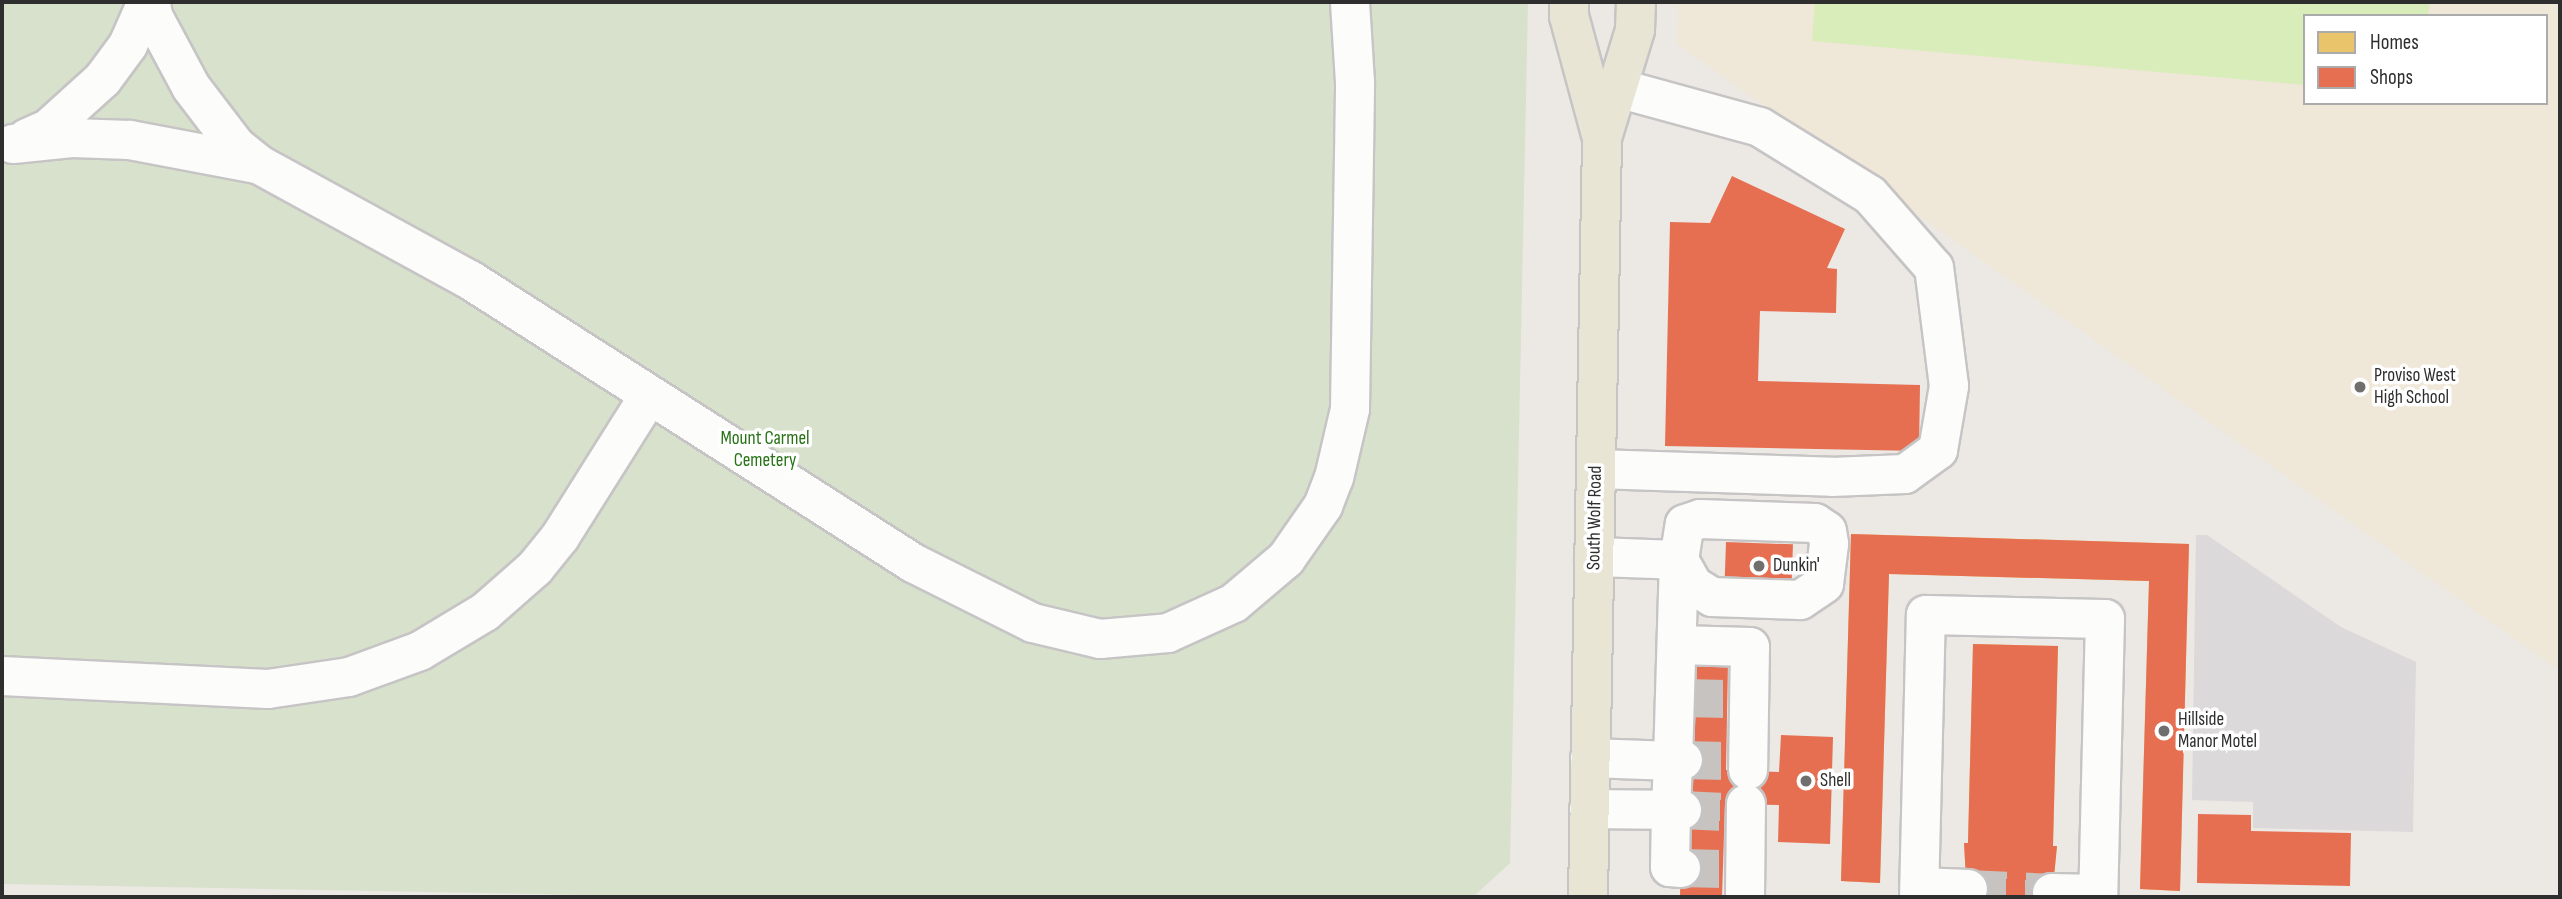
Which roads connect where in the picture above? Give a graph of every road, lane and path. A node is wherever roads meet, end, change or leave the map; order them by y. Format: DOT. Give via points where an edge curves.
graph roads {
  1 [pos="149,2"];
  2 [pos="1350,2"];
  3 [pos="1569,2"];
  4 [pos="1636,2"];
  5 [pos="1618,88"];
  6 [pos="1602,138"];
  7 [pos="7,145"];
  8 [pos="258,164"];
  9 [pos="648,397"];
  10 [pos="1596,469"];
  11 [pos="1594,557"];
  12 [pos="1677,645"];
  13 [pos="2,676"];
  14 [pos="1590,758"];
  15 [pos="1678,760"];
  16 [pos="1589,809"];
  17 [pos="1677,810"];
  18 [pos="1681,867"];
  19 [pos="1738,879"];
  20 [pos="1968,889"];
  21 [pos="1919,892"];
  22 [pos="2052,892"];
  23 [pos="2098,895"];
  24 [pos="1588,897"];
  1 -- 7 [label="lane" via="128,45 103,79 49,128"];
  1 -- 8 [label="lane" via="191,88 229,139"];
  2 -- 9 [label="lane" via="1355,96 1351,356 1345,442 1323,506 1306,533 1286,559 1234,603 1168,634 1133,638 1100,639 1033,623 914,563"];
  3 -- 6 [label="main road, South Wolf Road"];
  4 -- 5 [label="main road, South Wolf Road" via="1635,30"];
  5 -- 6 [label="main road, South Wolf Road"];
  5 -- 10 [label="lane" via="1760,127 1870,195 1934,268 1949,386 1938,450 1905,474 1832,477"];
  6 -- 10 [label="main road, South Wolf Road"];
  7 -- 8 [label="lane" via="72,138 130,140"];
  8 -- 9 [label="lane" via="470,280"];
  9 -- 13 [label="lane" via="560,537 535,568 485,612 420,651 349,677 268,689"];
  10 -- 11 [label="main road, South Wolf Road"];
  11 -- 12 [label="lane" via="1679,560"];
  11 -- 14 [label="main road, South Wolf Road"];
  12 -- 15 [label="lane"];
  12 -- 19 [label="lane" via="1749,647 1737,700"];
  14 -- 15 [label="lane"];
  14 -- 16 [label="main road, South Wolf Road"];
  15 -- 17 [label="lane"];
  16 -- 17 [label="lane"];
  16 -- 24 [label="main road, South Wolf Road"];
  17 -- 18 [label="lane" via="1670,867"];
  20 -- 21 [label="lane"];
  21 -- 23 [label="lane" via="1926,615 2105,620"];
  22 -- 23 [label="lane"];
}
